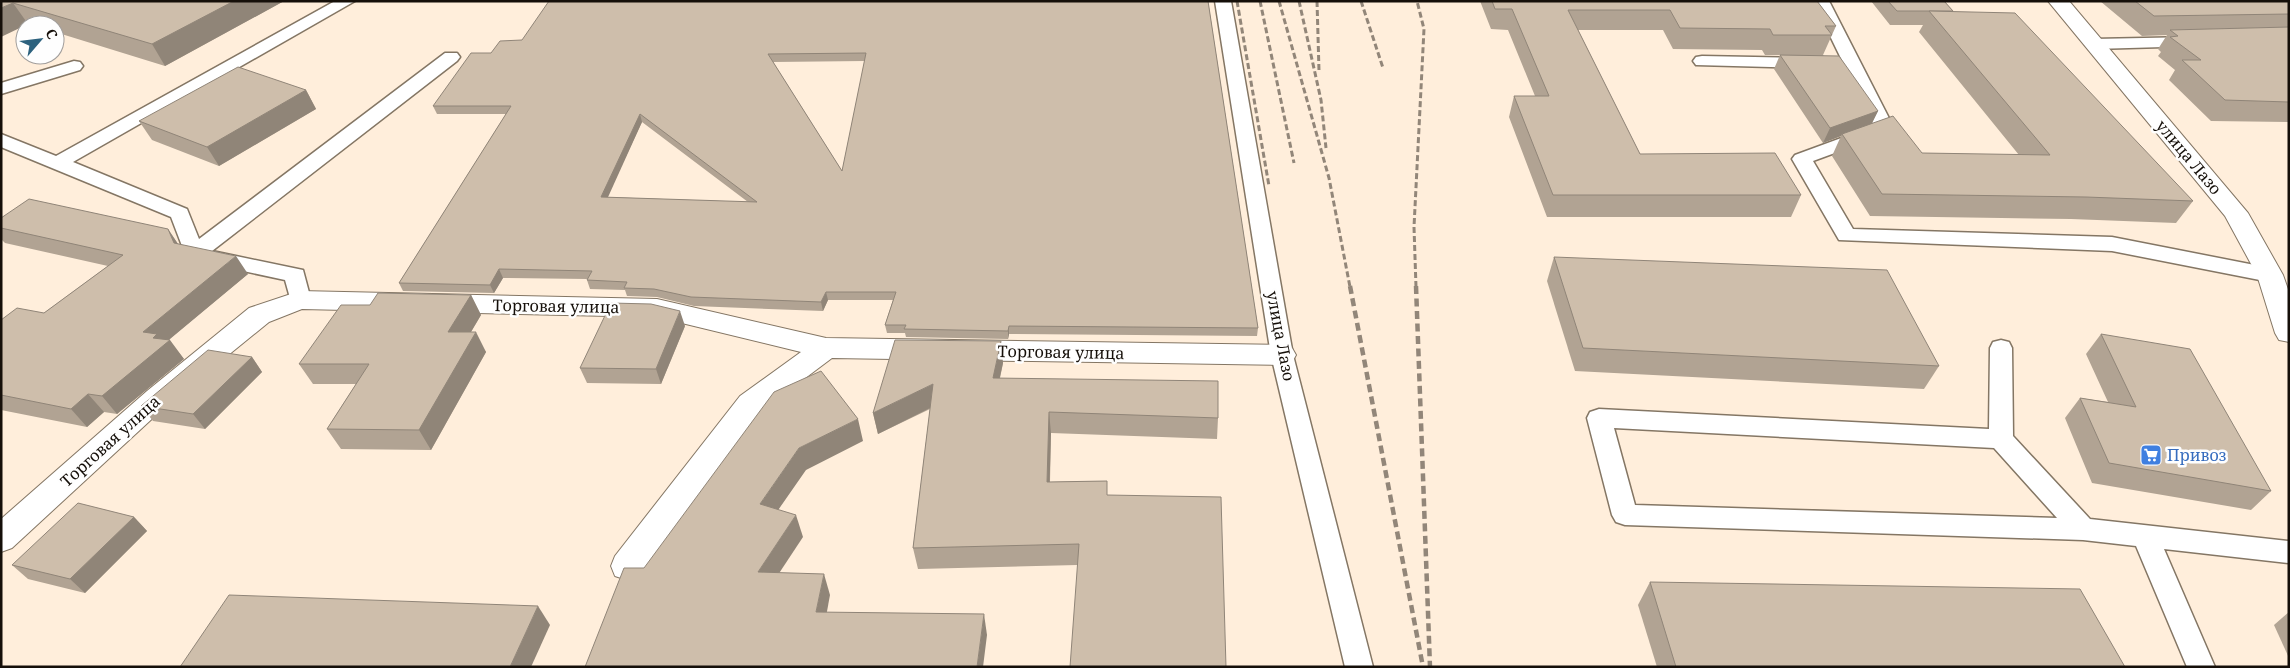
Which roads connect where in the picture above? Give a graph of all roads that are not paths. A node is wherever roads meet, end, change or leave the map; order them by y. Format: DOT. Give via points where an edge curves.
graph roads {
  1 [pos="347,1"];
  2 [pos="1223,1"];
  3 [pos="1822,1"];
  4 [pos="2058,1"];
  5 [pos="2206,42"];
  6 [pos="2094,44"];
  7 [pos="450,57"];
  8 [pos="1702,61"];
  9 [pos="1837,63"];
  10 [pos="74,66"];
  11 [pos="1,89"];
  12 [pos="1,140"];
  13 [pos="57,163"];
  14 [pos="194,254"];
  15 [pos="2270,275"];
  16 [pos="300,300"];
  17 [pos="2289,333"];
  18 [pos="826,348"];
  19 [pos="2001,348"];
  20 [pos="1282,355"];
  21 [pos="2001,439"];
  22 [pos="2083,529"];
  23 [pos="2146,536"];
  24 [pos="1,540"];
  25 [pos="2289,552"];
  26 [pos="627,566"];
  27 [pos="1359,667"];
  28 [pos="2201,667"];
  1 -- 13 [label="lane"];
  2 -- 20 [label="lane, улица Лазо"];
  3 -- 9 [label="lane"];
  4 -- 6 [label="street, улица Лазо"];
  5 -- 6 [label="lane"];
  6 -- 15 [label="street, улица Лазо" via="2236,212"];
  7 -- 14 [label="lane"];
  8 -- 9 [label="lane"];
  9 -- 15 [label="lane" via="1885,128 1802,159 1846,235 2112,244"];
  10 -- 11 [label="lane"];
  12 -- 13 [label="lane"];
  13 -- 14 [label="lane" via="180,213"];
  14 -- 16 [label="lane" via="295,275"];
  15 -- 17 [label="street, улица Лазо"];
  16 -- 18 [label="street, Торговая улица" via="657,308"];
  16 -- 24 [label="street, Торговая улица" via="259,315 158,398"];
  18 -- 20 [label="street, Торговая улица"];
  18 -- 26 [label="street" via="750,404"];
  19 -- 21 [label="lane"];
  20 -- 27 [label="lane, улица Лазо"];
  21 -- 22 [label="lane"];
  21 -- 22 [label="lane" via="1599,418 1625,515"];
  22 -- 23 [label="lane"];
  23 -- 25 [label="lane"];
  23 -- 28 [label="lane"];
}
